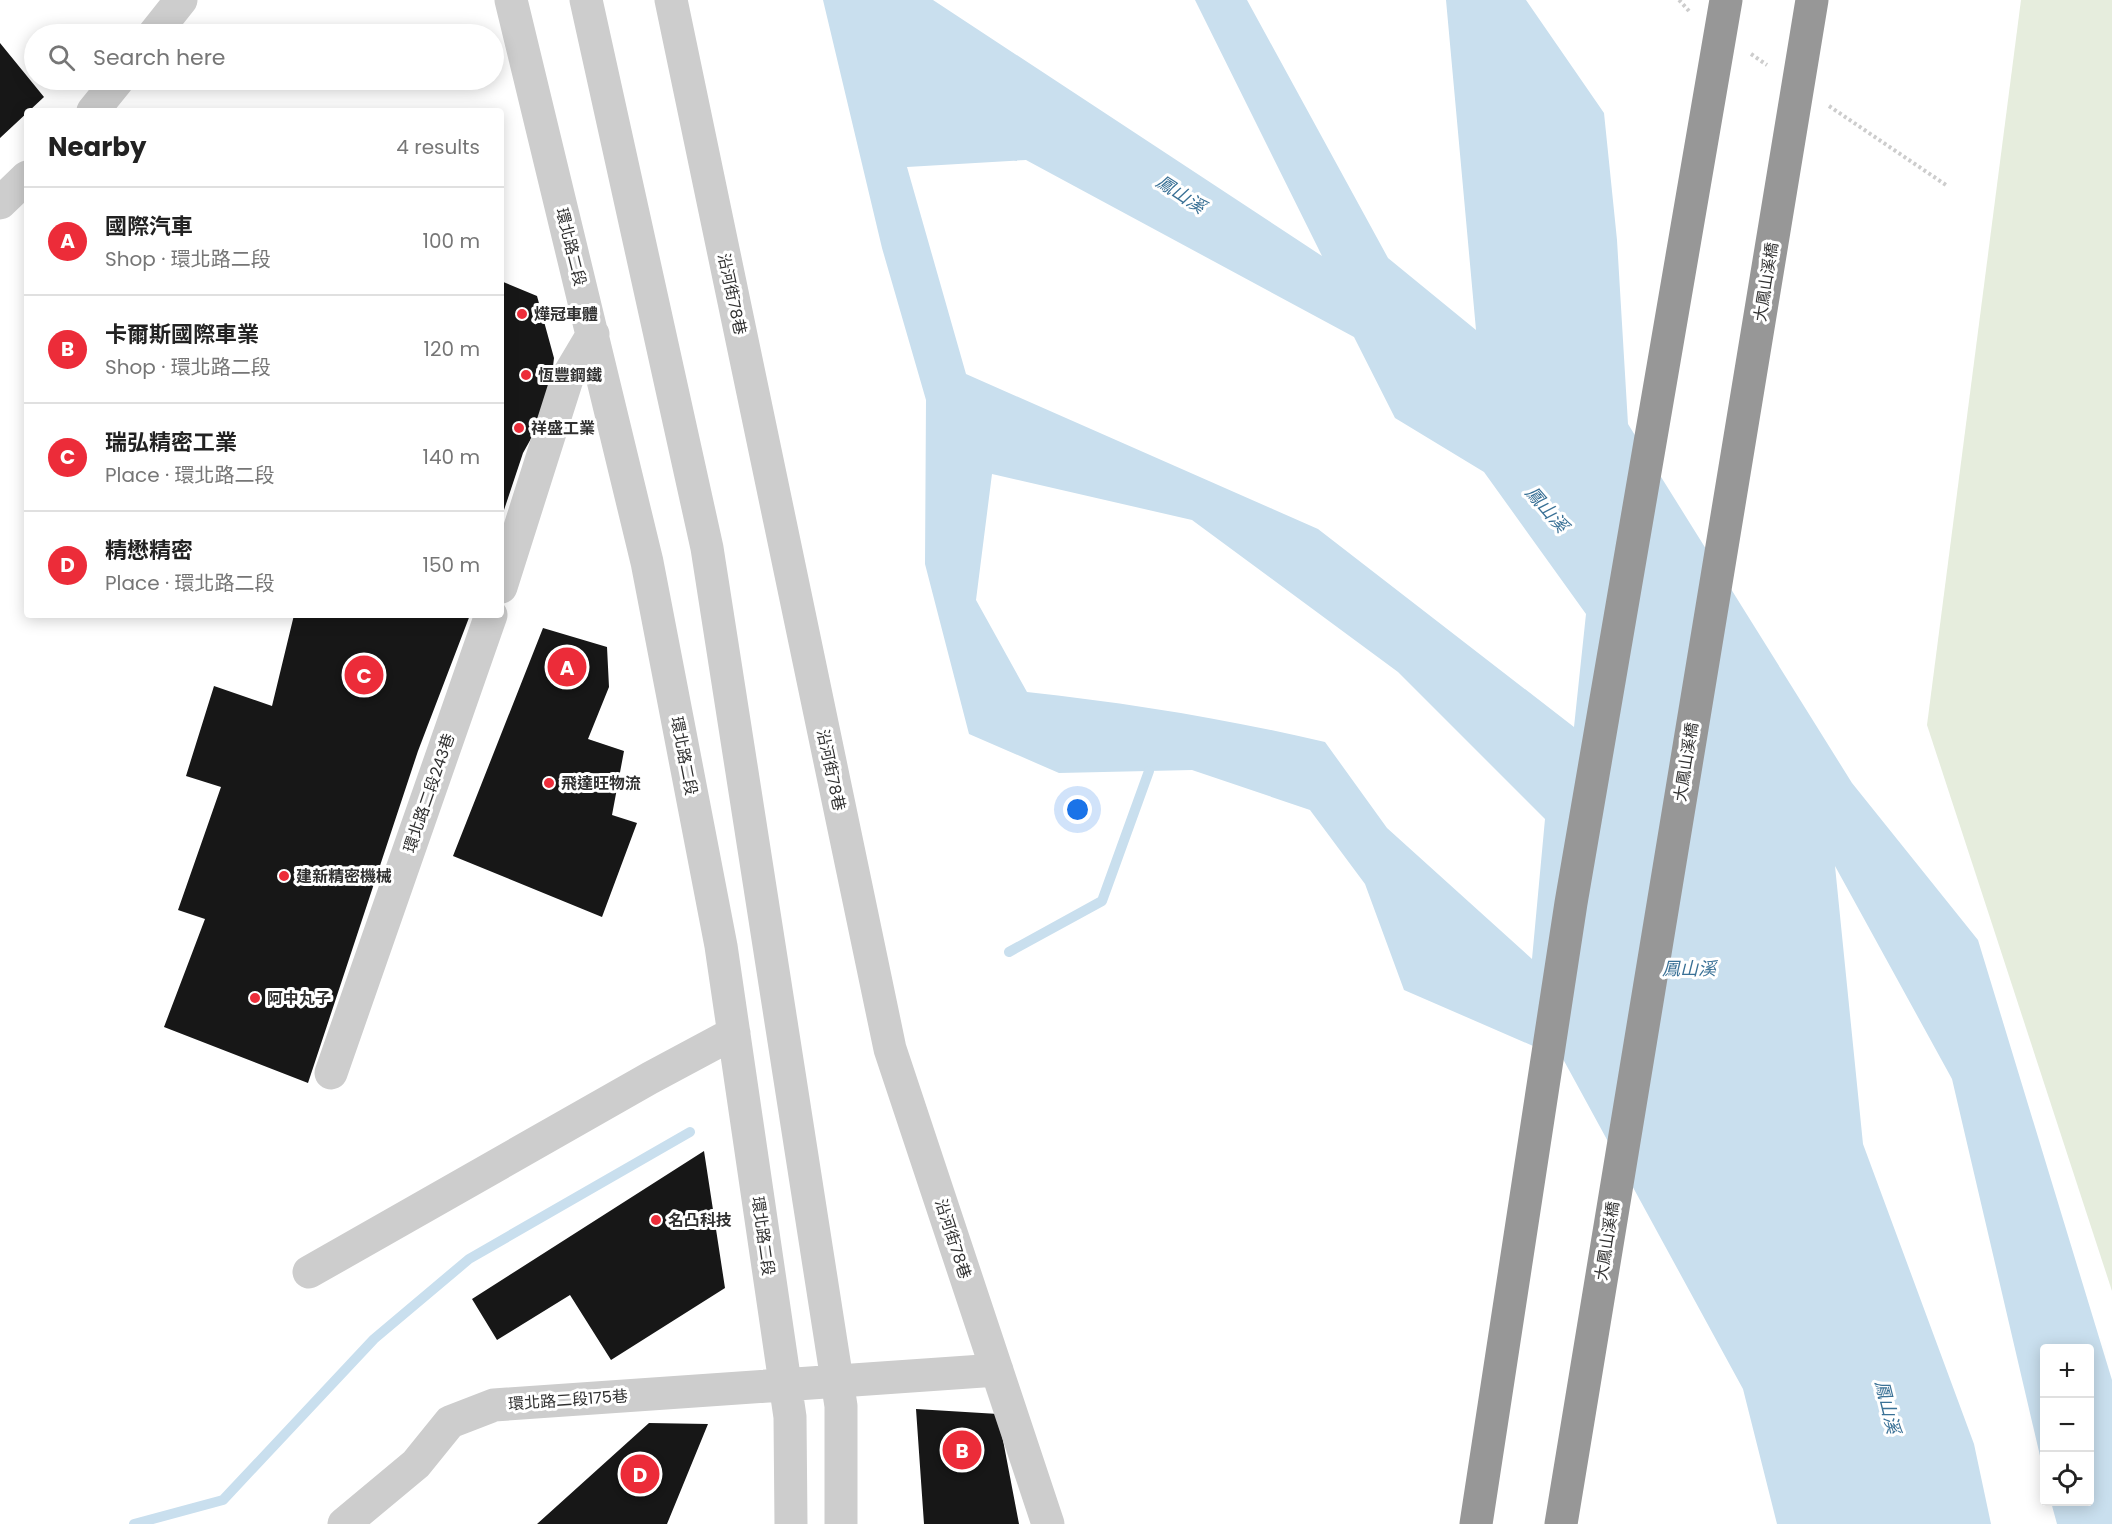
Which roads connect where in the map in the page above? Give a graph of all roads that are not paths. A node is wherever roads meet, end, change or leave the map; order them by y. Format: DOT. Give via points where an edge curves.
graph roads {
  1 [pos="181,0"];
  2 [pos="511,0"];
  3 [pos="586,0"];
  4 [pos="671,0"];
  5 [pos="1726,0"];
  6 [pos="1812,0"];
  7 [pos="162,24"];
  8 [pos="110,90"];
  9 [pos="95,108"];
  10 [pos="24,180"];
  11 [pos="0,203"];
  12 [pos="593,334"];
  13 [pos="504,578"];
  14 [pos="490,618"];
  15 [pos="734,1033"];
  16 [pos="331,1073"];
  17 [pos="309,1272"];
  18 [pos="997,1370"];
  19 [pos="837,1380"];
  20 [pos="786,1386"];
  21 [pos="344,1524"];
  22 [pos="791,1524"];
  23 [pos="841,1524"];
  24 [pos="1048,1524"];
  25 [pos="1476,1524"];
  26 [pos="1561,1524"];
  1 -- 7 [label="street"];
  2 -- 12 [label="street, 環北路二段"];
  3 -- 19 [label="street" via="706,548"];
  4 -- 18 [label="street, 沿河街78巷" via="890,1049"];
  5 -- 25 [label="highway" via="1571,903"];
  6 -- 26 [label="highway, 大鳳山溪橋"];
  8 -- 9 [label="street"];
  10 -- 11 [label="street"];
  12 -- 13 [label="street" via="568,376"];
  12 -- 15 [label="street, 環北路二段" via="647,562 721,946"];
  14 -- 16 [label="street, 環北路二段243巷"];
  15 -- 17 [label="street"];
  15 -- 20 [label="street, 環北路二段"];
  18 -- 19 [label="street, 環北路二段175巷"];
  18 -- 24 [label="street, 沿河街78巷"];
  19 -- 20 [label="street, 環北路二段175巷"];
  19 -- 23 [label="street" via="841,1406"];
  20 -- 21 [label="street, 環北路二段175巷" via="494,1405 450,1422 416,1464"];
  20 -- 22 [label="street, 環北路二段"];
}
